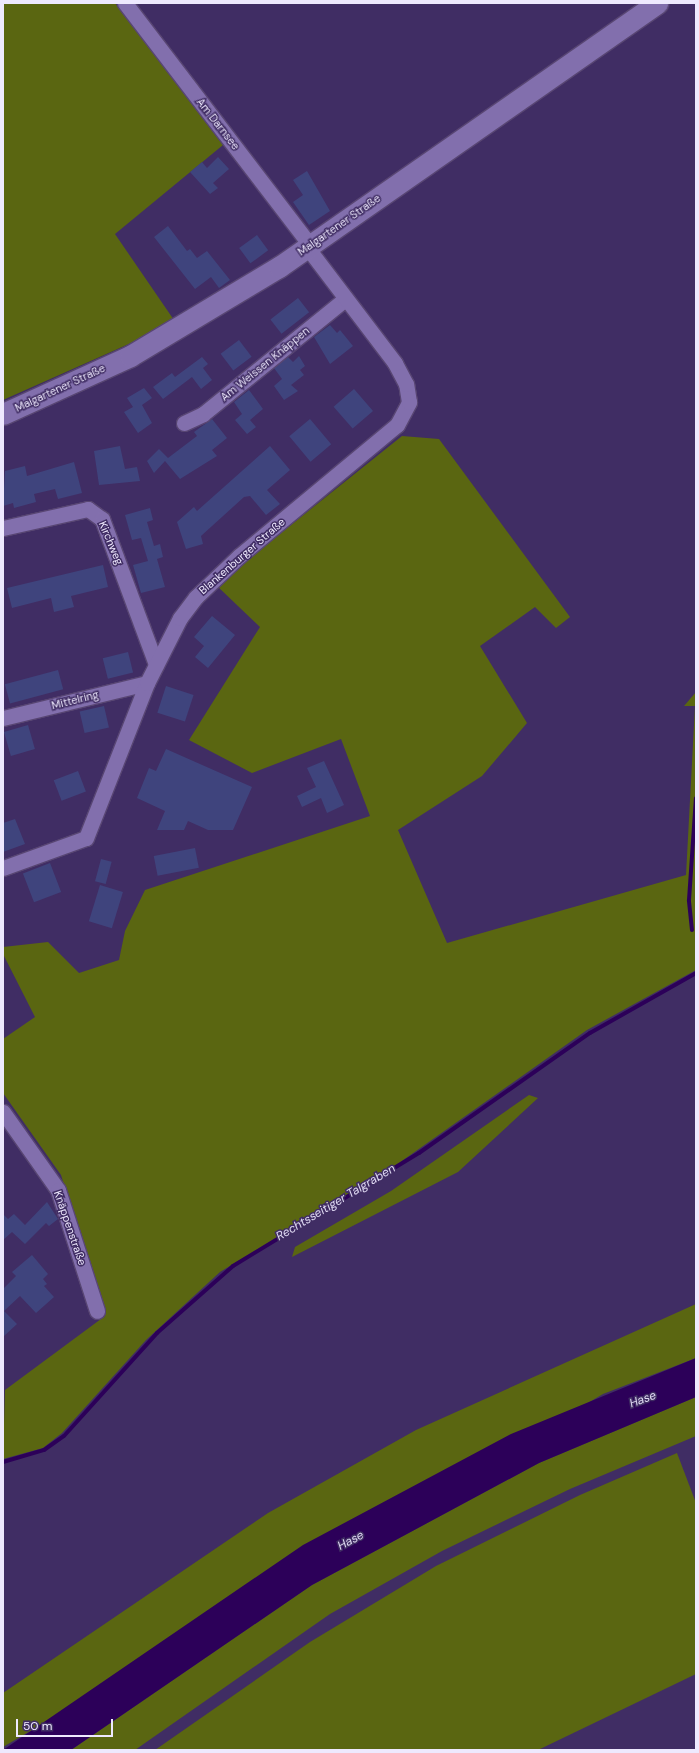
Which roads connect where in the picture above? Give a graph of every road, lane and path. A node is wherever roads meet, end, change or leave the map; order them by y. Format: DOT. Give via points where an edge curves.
graph roads {
  1 [pos="125,3"];
  2 [pos="657,3"];
  3 [pos="308,246"];
  4 [pos="344,300"];
  5 [pos="3,414"];
  6 [pos="184,423"];
  7 [pos="3,528"];
  8 [pos="156,664"];
  9 [pos="147,683"];
  10 [pos="3,718"];
  11 [pos="3,868"];
  12 [pos="3,1112"];
  13 [pos="98,1311"];
  1 -- 3 [label="street, Am Darnsee"];
  2 -- 3 [label="street, Malgartener Straße"];
  3 -- 4 [label="street, Blankenburger Straße"];
  3 -- 5 [label="street, Malgartener Straße" via="182,328"];
  4 -- 6 [label="street, Am Weissen Knäppen" via="203,414"];
  4 -- 8 [label="street, Blankenburger Straße" via="395,363 406,384 409,402 397,425 239,556 196,597 180,618"];
  7 -- 8 [label="street, Kirchweg" via="88,509 102,519"];
  8 -- 9 [label="street, Blankenburger Straße"];
  9 -- 10 [label="street, Mittelring"];
  9 -- 11 [label="street, Blankenburger Straße" via="86,838"];
  12 -- 13 [label="street, Knäppenstraße" via="58,1190"];
}
